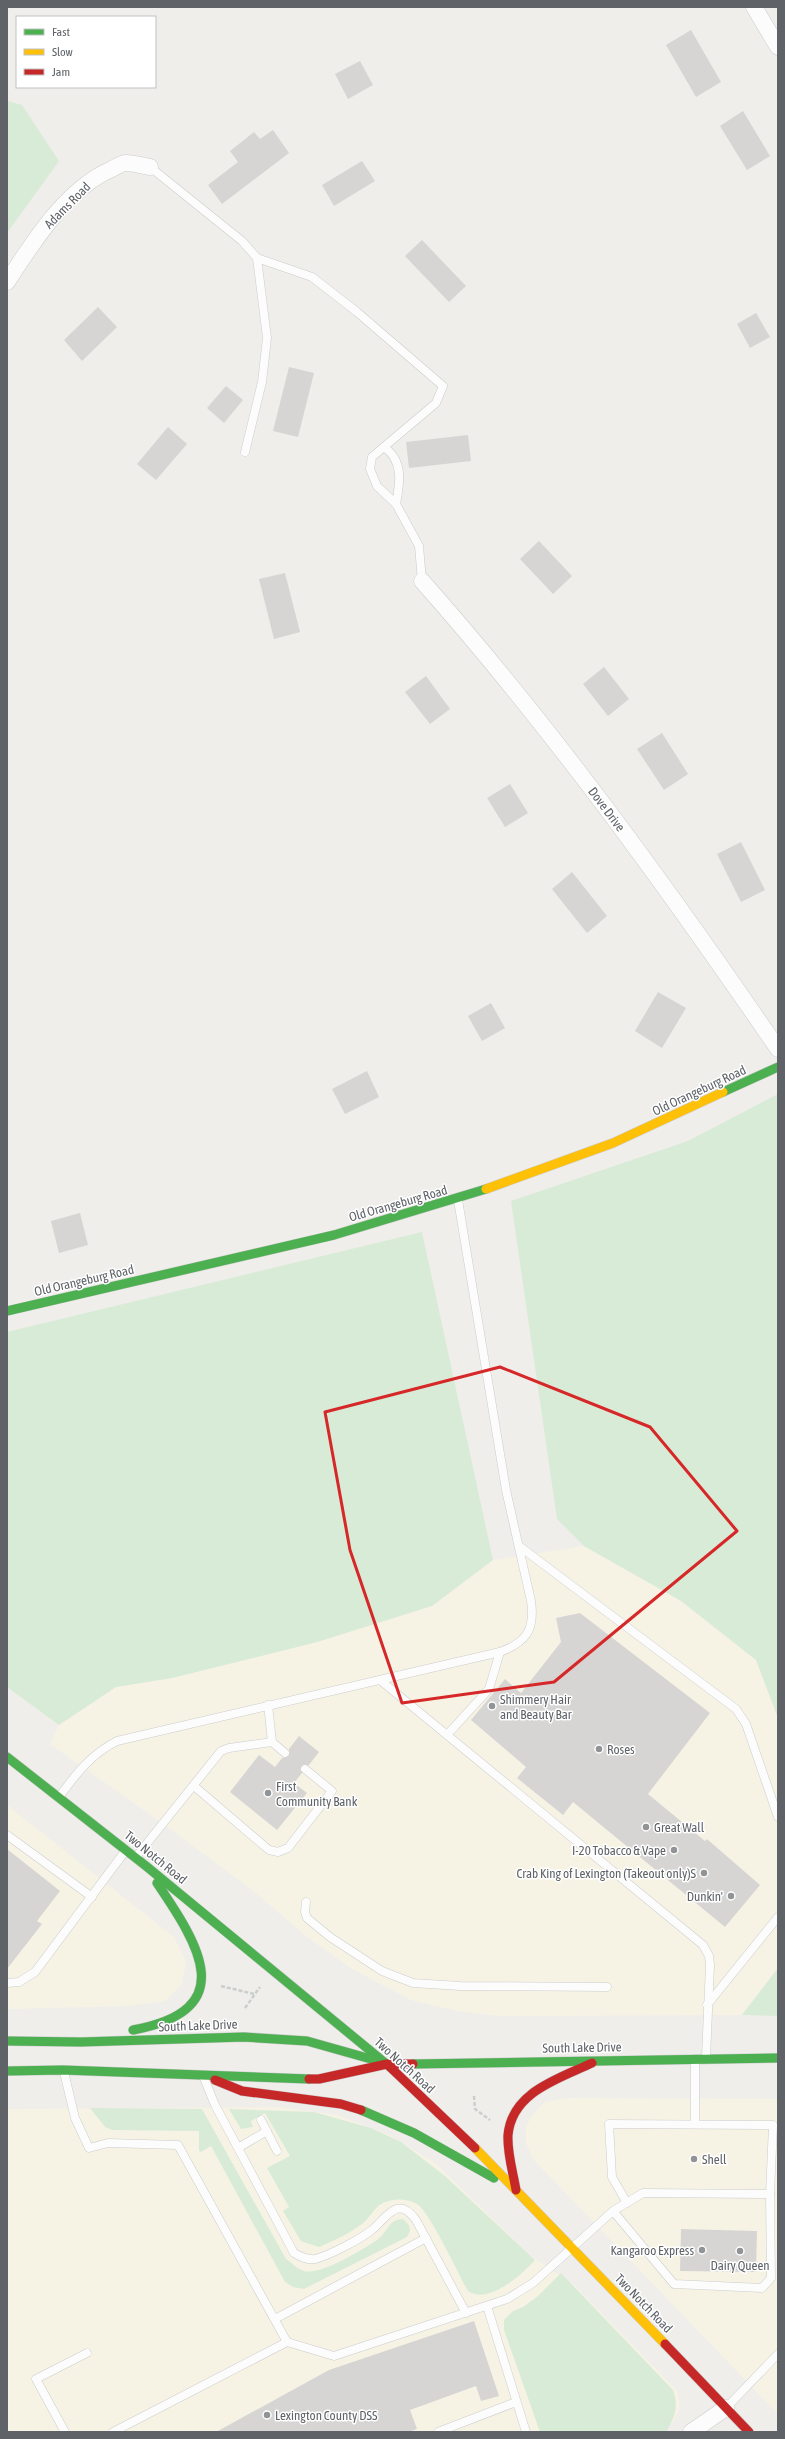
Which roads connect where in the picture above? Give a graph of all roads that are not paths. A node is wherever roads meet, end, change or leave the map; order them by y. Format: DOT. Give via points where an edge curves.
graph roads {
  1 [pos="754,7"];
  2 [pos="778,47"];
  3 [pos="150,167"];
  4 [pos="257,258"];
  5 [pos="7,282"];
  6 [pos="384,447"];
  7 [pos="245,452"];
  8 [pos="396,504"];
  9 [pos="422,581"];
  10 [pos="778,1049"];
  11 [pos="778,1067"];
  12 [pos="458,1199"];
  13 [pos="7,1311"];
  14 [pos="519,1546"];
  15 [pos="500,1652"];
  16 [pos="380,1680"];
  17 [pos="268,1705"];
  18 [pos="447,1735"];
  19 [pos="272,1742"];
  20 [pos="285,1753"];
  21 [pos="7,1757"];
  22 [pos="305,1769"];
  23 [pos="194,1786"];
  24 [pos="59,1798"];
  25 [pos="778,1817"];
  26 [pos="7,1834"];
  27 [pos="126,1850"];
  28 [pos="136,1857"];
  29 [pos="146,1866"];
  30 [pos="92,1897"];
  31 [pos="306,1902"];
  32 [pos="778,1916"];
  33 [pos="7,1983"];
  34 [pos="607,1987"];
  35 [pos="707,2005"];
  36 [pos="7,2041"];
  37 [pos="81,2042"];
  38 [pos="694,2058"];
  39 [pos="706,2058"];
  40 [pos="778,2058"];
  41 [pos="600,2060"];
  42 [pos="386,2064"];
  43 [pos="63,2070"];
  44 [pos="7,2071"];
  45 [pos="203,2075"];
  46 [pos="261,2120"];
  47 [pos="695,2124"];
  48 [pos="267,2131"];
  49 [pos="238,2148"];
  50 [pos="278,2150"];
  51 [pos="516,2190"];
  52 [pos="770,2194"];
  53 [pos="627,2202"];
  54 [pos="614,2211"];
  55 [pos="426,2238"];
  56 [pos="572,2246"];
  57 [pos="487,2306"];
  58 [pos="466,2313"];
  59 [pos="275,2320"];
  60 [pos="287,2342"];
  61 [pos="87,2353"];
  62 [pos="778,2354"];
  63 [pos="516,2402"];
  64 [pos="726,2408"];
  65 [pos="65,2432"];
  66 [pos="113,2432"];
  67 [pos="438,2432"];
  68 [pos="526,2432"];
  69 [pos="691,2432"];
  70 [pos="749,2432"];
  1 -- 2 [label="street"];
  3 -- 4 [label="lane" via="242,241"];
  3 -- 5 [label="street, Adams Road" via="125,163 90,182 38,234"];
  4 -- 6 [label="lane" via="312,277 443,386 436,403"];
  4 -- 7 [label="lane" via="267,338 262,382"];
  6 -- 8 [label="lane" via="394,454 398,468 400,482"];
  6 -- 8 [label="lane" via="372,457 370,469 377,486"];
  8 -- 9 [label="lane" via="419,546"];
  9 -- 10 [label="street, Dove Drive" via="536,716 645,859"];
  11 -- 12 [label="main road, Old Orangeburg Road" via="614,1143"];
  12 -- 13 [label="main road, Old Orangeburg Road" via="334,1235"];
  12 -- 14 [label="lane" via="506,1490"];
  14 -- 15 [label="lane" via="533,1616 526,1635 511,1648"];
  14 -- 25 [label="lane" via="736,1709 746,1724"];
  15 -- 16 [label="lane"];
  15 -- 18 [label="lane" via="489,1688"];
  16 -- 17 [label="lane"];
  16 -- 18 [label="lane"];
  17 -- 19 [label="lane"];
  17 -- 24 [label="lane" via="117,1741 100,1750 84,1764"];
  18 -- 35 [label="lane" via="703,1945 709,1956 710,1965"];
  19 -- 20 [label="lane"];
  19 -- 23 [label="lane" via="221,1751"];
  21 -- 24 [label="main road, Two Notch Road"];
  22 -- 23 [label="lane" via="332,1791 288,1848 278,1852 269,1850"];
  23 -- 28 [label="lane"];
  24 -- 27 [label="main road, Two Notch Road"];
  26 -- 30 [label="lane"];
  27 -- 28 [label="main road, Two Notch Road"];
  27 -- 30 [label="lane"];
  28 -- 29 [label="main road, Two Notch Road"];
  29 -- 37 [label="main road" via="193,1938 200,1956 202,1981 199,1993 180,2015 164,2024"];
  29 -- 42 [label="main road, Two Notch Road"];
  30 -- 33 [label="lane" via="35,1972 19,1982"];
  31 -- 34 [label="lane" via="307,1918 330,1937 382,1971 412,1983 460,1986"];
  32 -- 35 [label="lane"];
  35 -- 39 [label="lane"];
  36 -- 37 [label="main road, South Lake Drive"];
  37 -- 42 [label="main road, South Lake Drive" via="244,2037 307,2041"];
  38 -- 39 [label="main road, South Lake Drive"];
  38 -- 41 [label="main road, South Lake Drive"];
  38 -- 47 [label="lane"];
  39 -- 40 [label="main road, South Lake Drive"];
  41 -- 42 [label="main road, South Lake Drive"];
  41 -- 51 [label="main road" via="539,2088 519,2103 513,2111 508,2134"];
  42 -- 45 [label="main road, South Lake Drive" via="319,2079"];
  42 -- 51 [label="main road, Two Notch Road" via="455,2128"];
  43 -- 44 [label="main road, South Lake Drive"];
  43 -- 45 [label="main road, South Lake Drive"];
  43 -- 59 [label="lane" via="75,2118 89,2148 108,2143 178,2145"];
  45 -- 49 [label="lane" via="215,2105"];
  45 -- 51 [label="main road" via="242,2091 341,2104 375,2115 414,2133"];
  46 -- 48 [label="lane"];
  47 -- 52 [label="lane" via="773,2125"];
  47 -- 53 [label="lane" via="609,2124 612,2177"];
  48 -- 49 [label="lane"];
  48 -- 50 [label="lane"];
  49 -- 55 [label="lane" via="291,2247 300,2256 315,2258 326,2255 368,2233 388,2212 400,2209 412,2214"];
  51 -- 56 [label="main road, Two Notch Road"];
  52 -- 53 [label="lane" via="643,2193"];
  52 -- 54 [label="lane" via="771,2278 762,2288 674,2284"];
  53 -- 54 [label="lane"];
  54 -- 56 [label="lane"];
  55 -- 58 [label="lane"];
  55 -- 59 [label="lane"];
  56 -- 57 [label="lane" via="521,2292"];
  56 -- 64 [label="main road, Two Notch Road"];
  57 -- 58 [label="lane"];
  57 -- 63 [label="lane"];
  58 -- 60 [label="lane" via="334,2356"];
  59 -- 60 [label="lane"];
  60 -- 66 [label="lane"];
  61 -- 65 [label="lane" via="36,2379"];
  62 -- 64 [label="lane"];
  63 -- 67 [label="lane"];
  63 -- 68 [label="lane"];
  64 -- 69 [label="street"];
  64 -- 70 [label="main road, Two Notch Road"];
}
